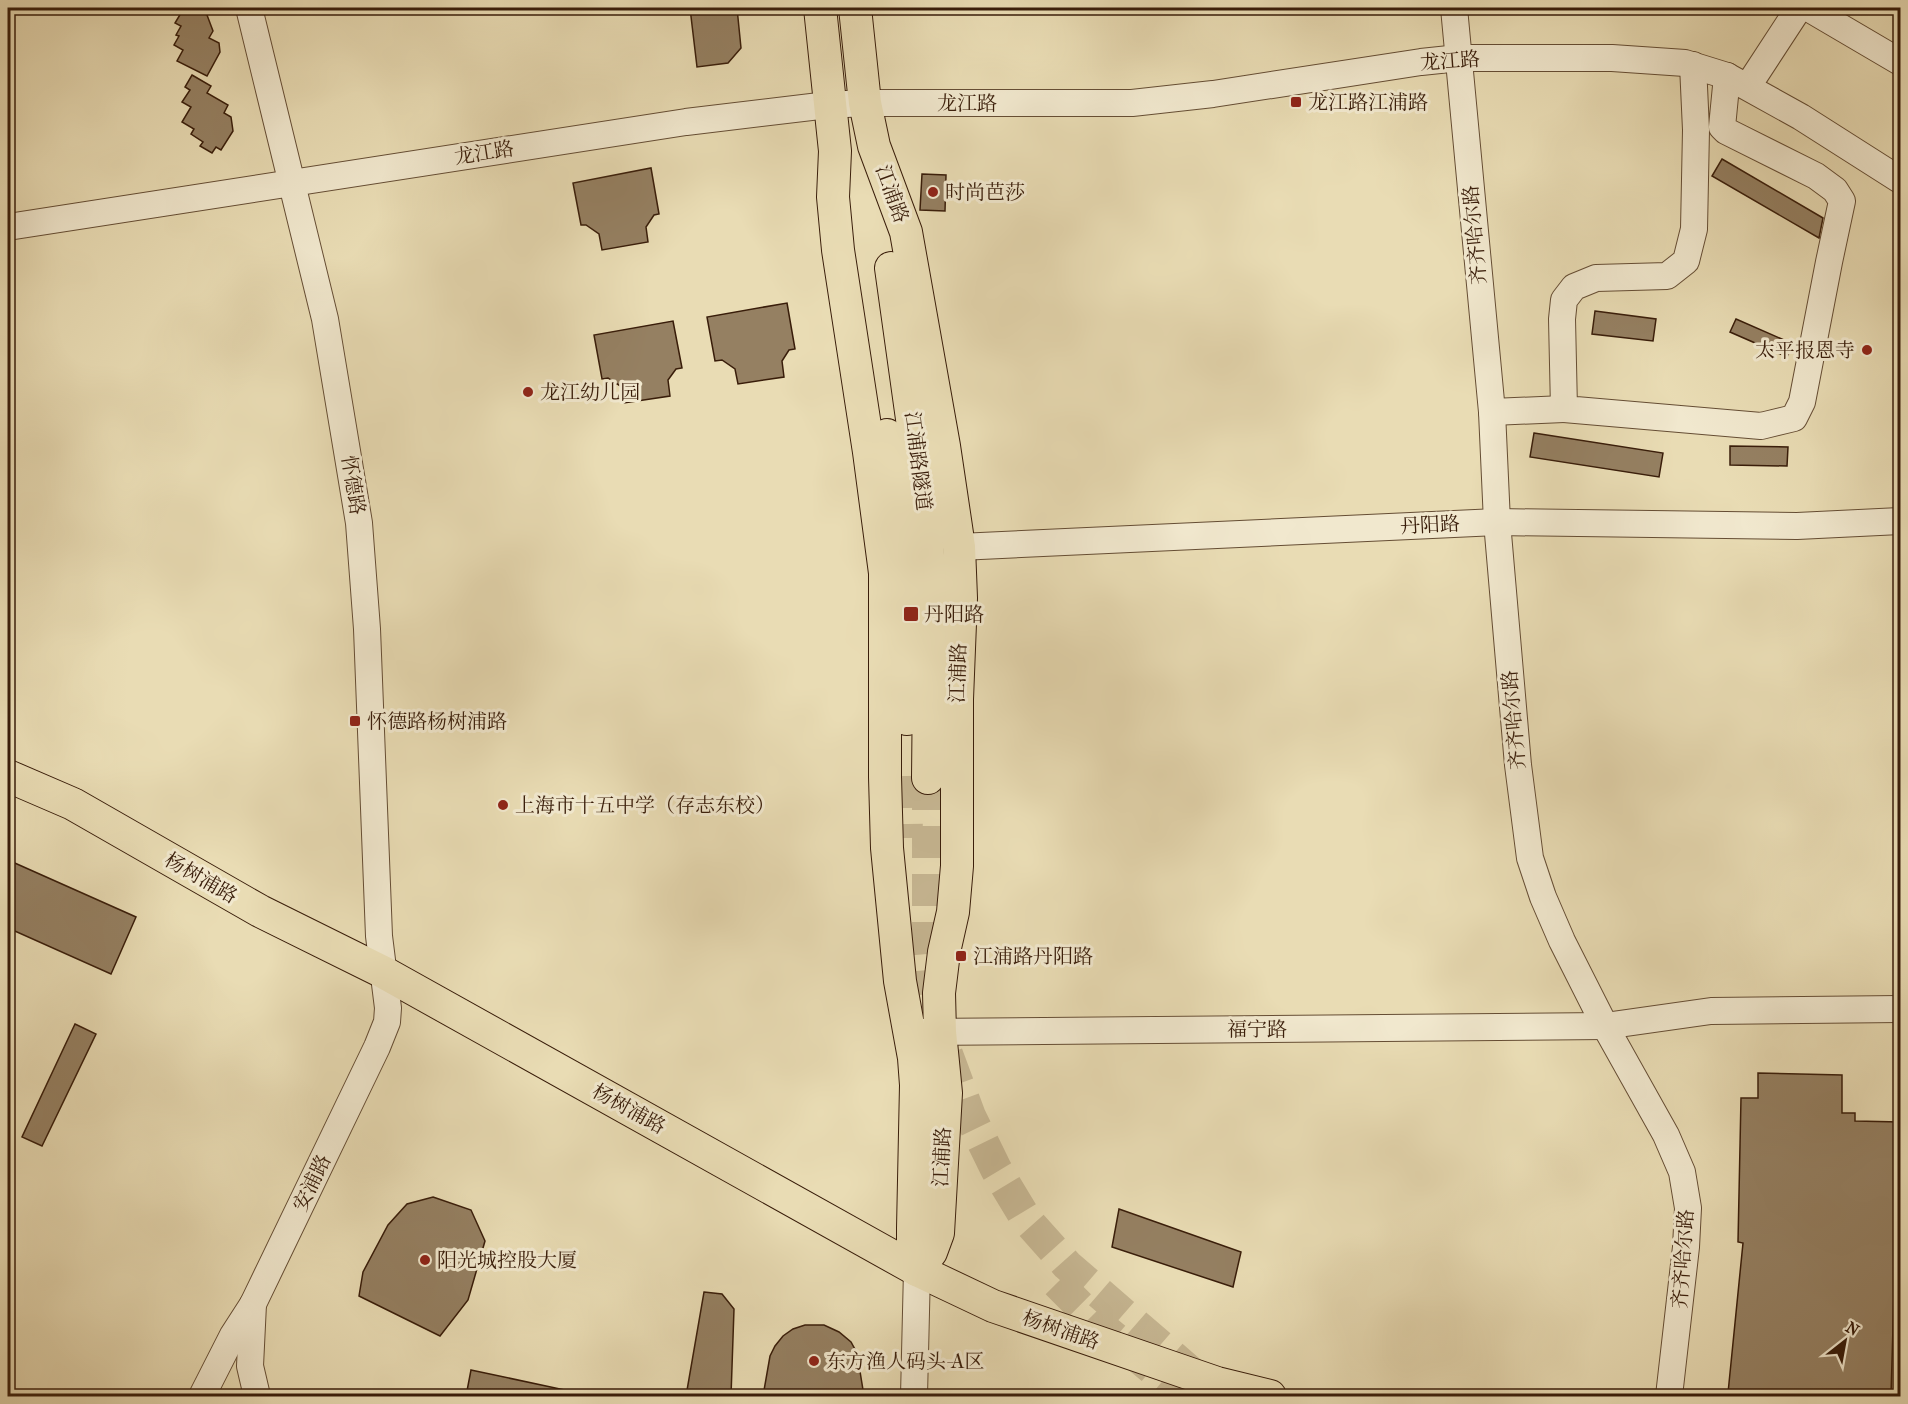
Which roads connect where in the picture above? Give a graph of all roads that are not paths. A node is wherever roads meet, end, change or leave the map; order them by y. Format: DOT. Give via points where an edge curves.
graph roads {
  1 [pos="249,8"];
  2 [pos="819,8"];
  3 [pos="855,8"];
  4 [pos="1454,8"];
  5 [pos="1799,8"];
  6 [pos="1809,8"];
  7 [pos="1459,58"];
  8 [pos="1900,62"];
  9 [pos="1693,65"];
  10 [pos="1737,81"];
  11 [pos="866,103"];
  12 [pos="828,105"];
  13 [pos="874,146"];
  14 [pos="835,150"];
  15 [pos="1900,180"];
  16 [pos="292,183"];
  17 [pos="8,227"];
  18 [pos="1564,409"];
  19 [pos="1492,412"];
  20 [pos="1900,521"];
  21 [pos="1497,522"];
  22 [pos="959,546"];
  23 [pos="8,776"];
  24 [pos="383,972"];
  25 [pos="1900,1009"];
  26 [pos="1605,1026"];
  27 [pos="909,1032"];
  28 [pos="940,1032"];
  29 [pos="917,1270"];
  30 [pos="253,1304"];
  31 [pos="1216,1390"];
  32 [pos="202,1396"];
  33 [pos="257,1396"];
  34 [pos="914,1396"];
  35 [pos="1270,1396"];
  36 [pos="1669,1396"];
  1 -- 16 [label="street, 怀德路"];
  2 -- 12 [label="main road, 江浦路"];
  3 -- 11 [label="main road, 江浦路"];
  4 -- 7 [label="street, 齐齐哈尔路"];
  5 -- 10 [label="street"];
  6 -- 8 [label="street"];
  7 -- 9 [label="street, 龙江路" via="1612,58"];
  7 -- 11 [label="street, 龙江路" via="1142,102"];
  7 -- 19 [label="street, 齐齐哈尔路"];
  9 -- 10 [label="street, 龙江路"];
  9 -- 18 [label="street" via="1694,229 1686,261 1667,276 1596,278 1574,287 1564,300 1563,310"];
  10 -- 15 [label="street, 龙江路"];
  10 -- 18 [label="street" via="1722,127 1816,176 1835,190 1842,201 1802,402 1794,418 1761,426"];
  11 -- 12 [label="street, 龙江路"];
  11 -- 13 [label="main road, 江浦路"];
  12 -- 14 [label="main road, 江浦路"];
  12 -- 16 [label="street, 龙江路" via="686,122"];
  13 -- 14 [label="main road, 江浦路隧道" via="924,505 930,581 917,777 902,514"];
  13 -- 22 [label="main road, 江浦路" via="906,232"];
  14 -- 27 [label="main road, 江浦路" via="833,197 838,250 885,573 887,848"];
  16 -- 17 [label="street, 龙江路"];
  16 -- 24 [label="street, 怀德路" via="325,319 359,523"];
  18 -- 19 [label="street"];
  19 -- 21 [label="street, 齐齐哈尔路"];
  20 -- 21 [label="street, 丹阳路" via="1797,526"];
  21 -- 22 [label="street, 丹阳路"];
  21 -- 26 [label="street, 齐齐哈尔路" via="1530,858 1562,941"];
  22 -- 28 [label="main road, 江浦路" via="957,866 939,993"];
  23 -- 24 [label="main road, 杨树浦路" via="73,804 260,911"];
  24 -- 29 [label="main road, 杨树浦路"];
  24 -- 30 [label="street, 安浦路" via="388,1008 384,1032"];
  25 -- 26 [label="street, 福宁路" via="1712,1011"];
  26 -- 28 [label="street, 福宁路"];
  26 -- 36 [label="street, 齐齐哈尔路" via="1666,1135 1686,1187 1686,1247"];
  27 -- 28 [label="street, 福宁路"];
  27 -- 29 [label="main road, 江浦路" via="916,1085 913,1250"];
  28 -- 29 [label="main road, 江浦路" via="946,1093 938,1233 931,1252"];
  29 -- 31 [label="main road, 杨树浦路" via="993,1306"];
  29 -- 34 [label="street, 江浦路"];
  30 -- 32 [label="street"];
  30 -- 33 [label="street, 安浦路" via="250,1366"];
  31 -- 35 [label="main road, 杨树浦路"];
}
